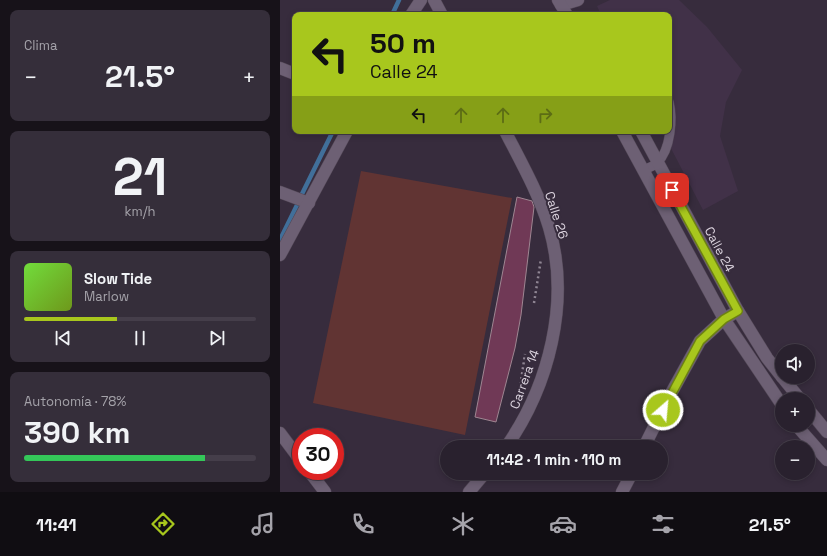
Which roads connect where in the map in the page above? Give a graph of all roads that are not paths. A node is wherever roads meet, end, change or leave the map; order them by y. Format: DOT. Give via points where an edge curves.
graph roads {
  1 [pos="434,0"];
  2 [pos="578,0"];
  3 [pos="415,1"];
  4 [pos="562,7"];
  5 [pos="412,12"];
  6 [pos="440,12"];
  7 [pos="280,68"];
  8 [pos="292,73"];
  9 [pos="345,134"];
  10 [pos="506,134"];
  11 [pos="624,134"];
  12 [pos="643,134"];
  13 [pos="670,134"];
  14 [pos="658,162"];
  15 [pos="643,170"];
  16 [pos="280,192"];
  17 [pos="308,203"];
  18 [pos="280,255"];
  19 [pos="738,311"];
  20 [pos="556,315"];
  21 [pos="724,319"];
  22 [pos="775,368"];
  23 [pos="788,384"];
  24 [pos="794,392"];
  25 [pos="775,395"];
  26 [pos="815,417"];
  27 [pos="802,432"];
  28 [pos="827,432"];
  29 [pos="280,433"];
  30 [pos="511,440"];
  31 [pos="648,440"];
  32 [pos="292,449"];
  33 [pos="827,460"];
  34 [pos="316,480"];
  35 [pos="479,480"];
  36 [pos="628,480"];
  37 [pos="325,492"];
  38 [pos="469,492"];
  39 [pos="622,492"];
  1 -- 6 [label="street"];
  2 -- 4 [label="street"];
  3 -- 5 [label="street"];
  7 -- 8 [label="street"];
  9 -- 17 [label="street"];
  10 -- 20 [label="street, Calle 26" via="549,228 555,255"];
  11 -- 15 [label="street"];
  12 -- 14 [label="street, Calle 24"];
  13 -- 14 [label="lane"];
  14 -- 15 [label="lane"];
  14 -- 19 [label="street, Calle 24"];
  15 -- 21 [label="street"];
  16 -- 17 [label="street"];
  17 -- 18 [label="street"];
  19 -- 21 [label="street"];
  19 -- 22 [label="street, Calle 24"];
  20 -- 30 [label="street, Carrera 14" via="544,370 533,402"];
  21 -- 25 [label="street"];
  21 -- 31 [label="street" via="700,341"];
  23 -- 24 [label="street, Calle 24"];
  26 -- 28 [label="street"];
  27 -- 33 [label="street"];
  29 -- 32 [label="street"];
  34 -- 37 [label="street"];
  35 -- 38 [label="street"];
  36 -- 39 [label="street"];
}
